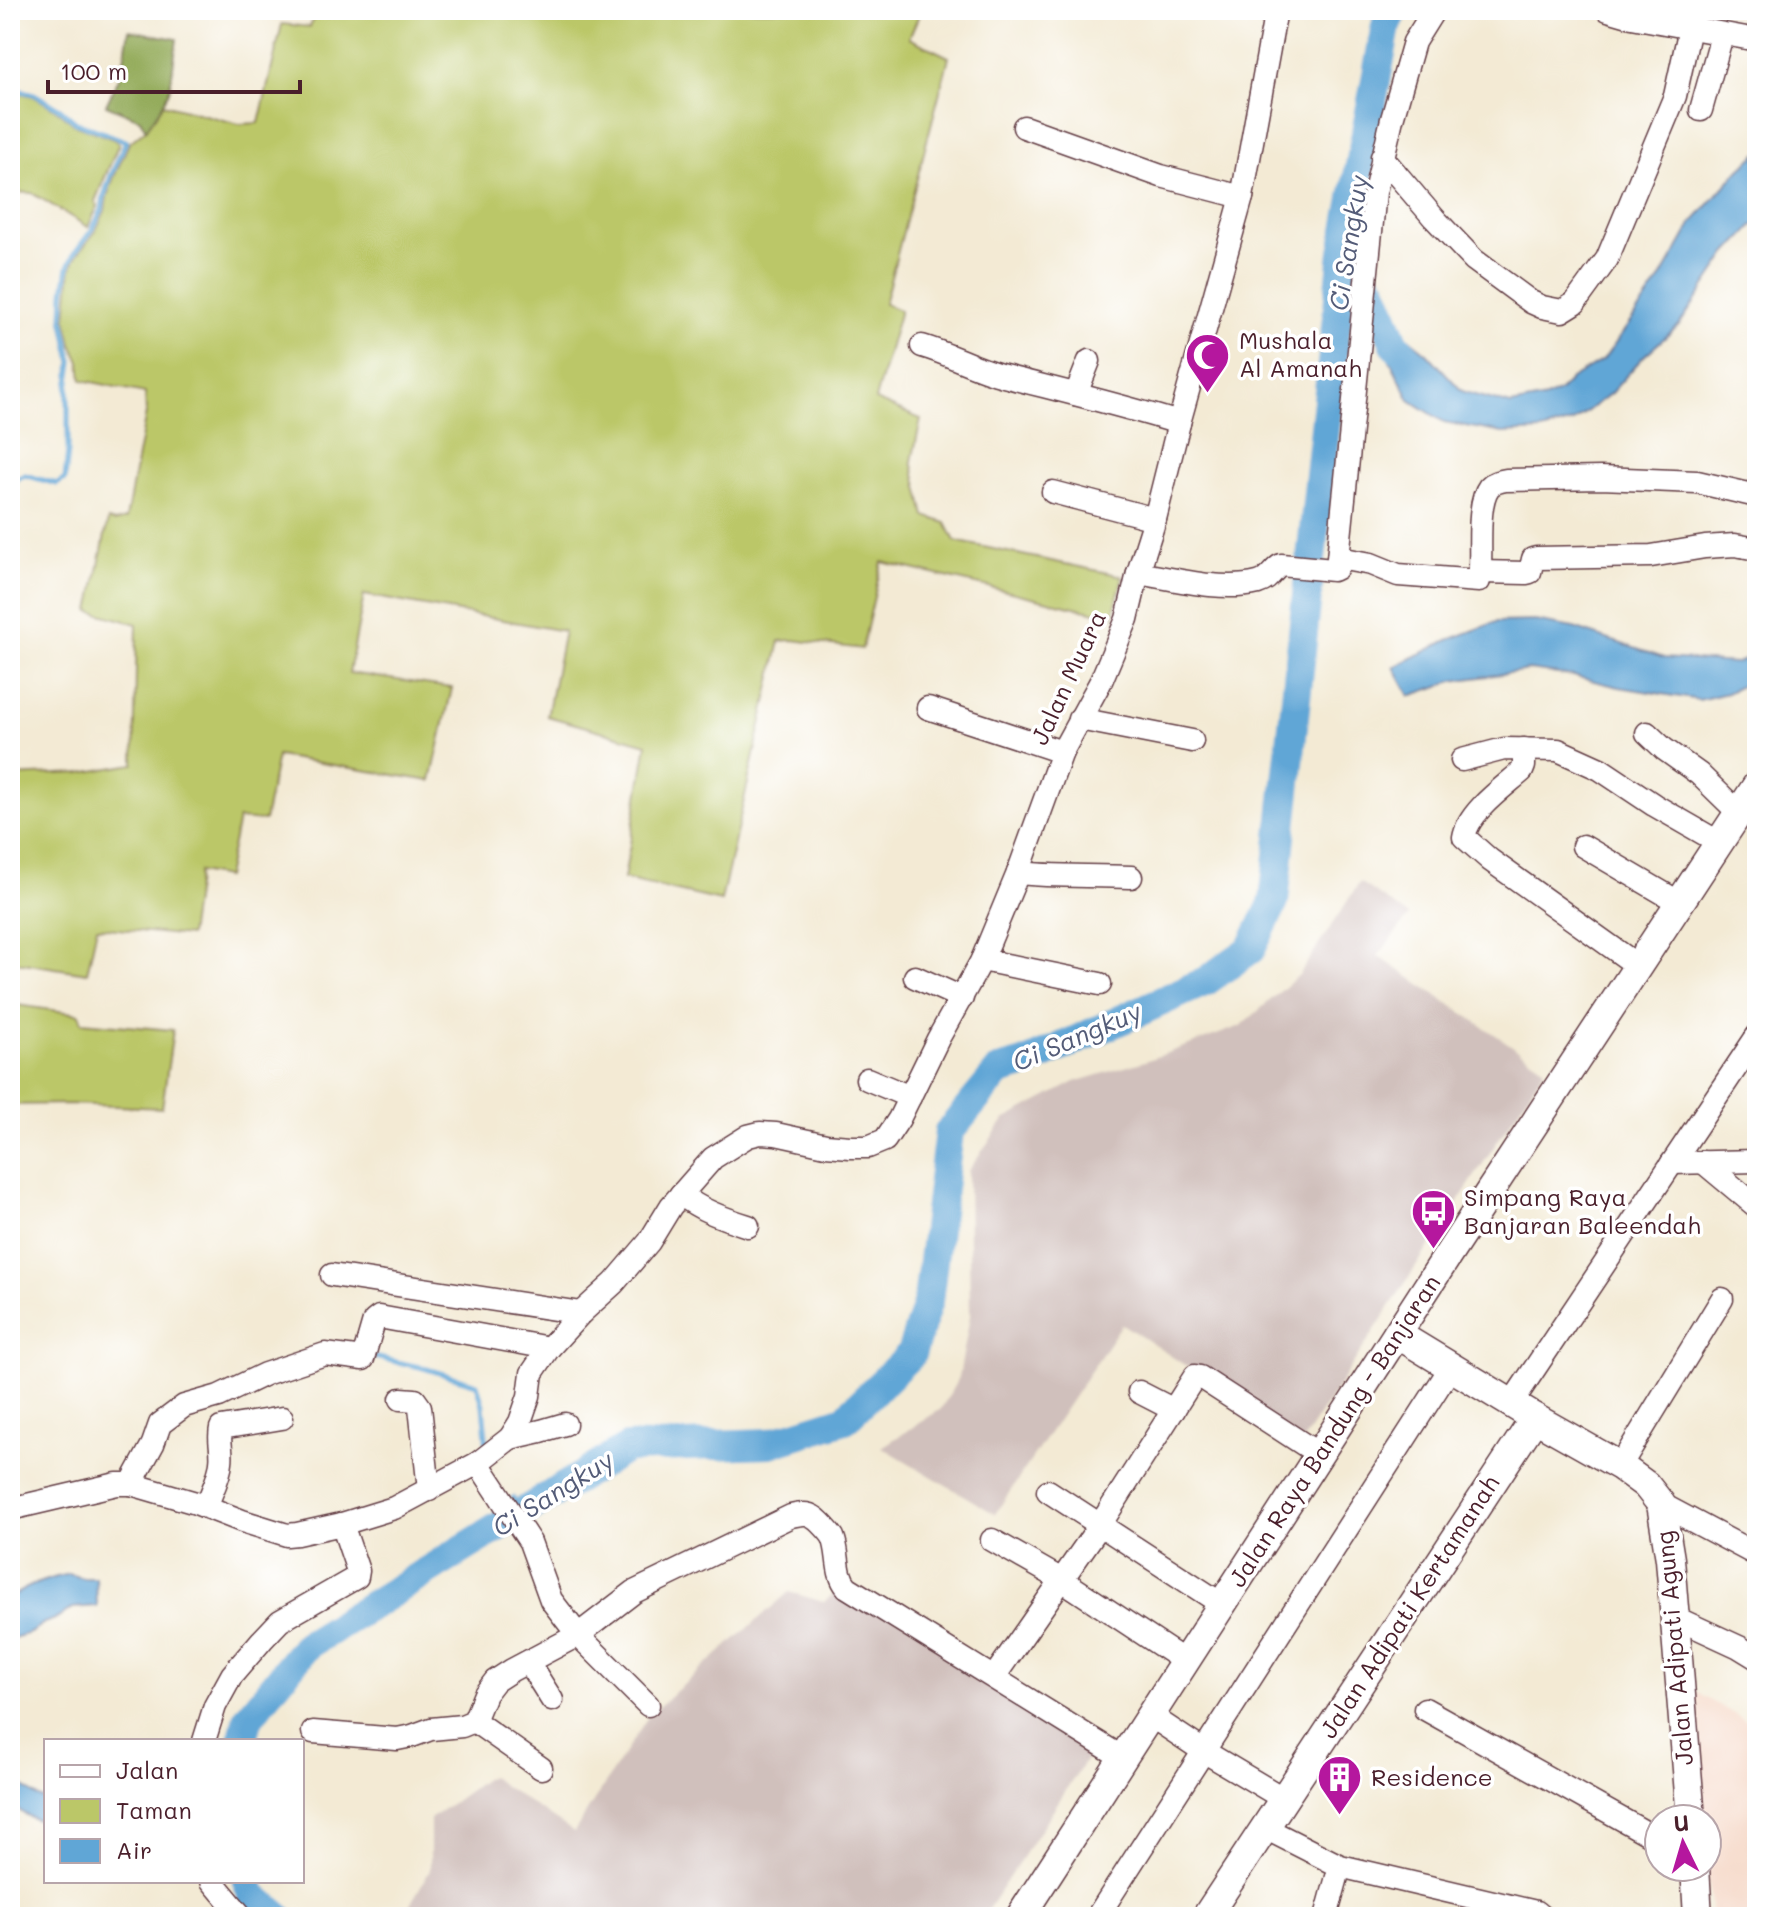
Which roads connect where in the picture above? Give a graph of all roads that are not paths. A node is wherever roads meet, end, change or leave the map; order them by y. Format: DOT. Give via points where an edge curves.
graph roads {
  1 [pos="1276,10"];
  2 [pos="1434,10"];
  3 [pos="1608,10"];
  4 [pos="1637,14"];
  5 [pos="1690,28"];
  6 [pos="1722,35"];
  7 [pos="1757,40"];
  8 [pos="1701,110"];
  9 [pos="1024,127"];
  10 [pos="1382,157"];
  11 [pos="1242,197"];
  12 [pos="922,346"];
  13 [pos="1089,361"];
  14 [pos="1076,394"];
  15 [pos="1179,423"];
  16 [pos="1053,492"];
  17 [pos="1757,496"];
  18 [pos="1155,519"];
  19 [pos="1756,542"];
  20 [pos="1335,564"];
  21 [pos="1480,572"];
  22 [pos="1138,573"];
  23 [pos="928,708"];
  24 [pos="1079,719"];
  25 [pos="1647,733"];
  26 [pos="1192,741"];
  27 [pos="1524,749"];
  28 [pos="1062,752"];
  29 [pos="1462,760"];
  30 [pos="1757,785"];
  31 [pos="1739,813"];
  32 [pos="1720,843"];
  33 [pos="1583,846"];
  34 [pos="1018,873"];
  35 [pos="1131,877"];
  36 [pos="1680,903"];
  37 [pos="982,960"];
  38 [pos="1638,966"];
  39 [pos="915,977"];
  40 [pos="1100,984"];
  41 [pos="962,998"];
  42 [pos="1757,1036"];
  43 [pos="867,1079"];
  44 [pos="910,1097"];
  45 [pos="1757,1161"];
  46 [pos="1703,1162"];
  47 [pos="1672,1163"];
  48 [pos="681,1194"];
  49 [pos="1757,1207"];
  50 [pos="748,1226"];
  51 [pos="332,1275"];
  52 [pos="1722,1299"];
  53 [pos="581,1313"];
  54 [pos="1397,1334"];
  55 [pos="549,1348"];
  56 [pos="1451,1367"];
  57 [pos="1139,1392"];
  58 [pos="401,1399"];
  59 [pos="1174,1410"];
  60 [pos="1523,1411"];
  61 [pos="282,1418"];
  62 [pos="565,1424"];
  63 [pos="510,1438"];
  64 [pos="1320,1455"];
  65 [pos="1620,1466"];
  66 [pos="482,1469"];
  67 [pos="131,1484"];
  68 [pos="429,1490"];
  69 [pos="1048,1491"];
  70 [pos="1661,1504"];
  71 [pos="206,1507"];
  72 [pos="10,1509"];
  73 [pos="342,1524"];
  74 [pos="1100,1525"];
  75 [pos="992,1540"];
  76 [pos="1757,1555"];
  77 [pos="1062,1580"];
  78 [pos="1223,1605"];
  79 [pos="1674,1617"];
  80 [pos="578,1635"];
  81 [pos="1757,1658"];
  82 [pos="528,1662"];
  83 [pos="1186,1662"];
  84 [pos="994,1677"];
  85 [pos="552,1700"];
  86 [pos="648,1705"];
  87 [pos="1425,1709"];
  88 [pos="1151,1716"];
  89 [pos="474,1721"];
  90 [pos="313,1732"];
  91 [pos="205,1739"];
  92 [pos="1205,1752"];
  93 [pos="1123,1758"];
  94 [pos="541,1768"];
  95 [pos="1284,1799"];
  96 [pos="1690,1803"];
  97 [pos="1265,1828"];
  98 [pos="1643,1831"];
  99 [pos="1340,1866"];
  100 [pos="214,1883"];
  101 [pos="1696,1883"];
  102 [pos="1500,1910"];
  103 [pos="242,1917"];
  104 [pos="1020,1917"];
  105 [pos="1097,1917"];
  106 [pos="1206,1917"];
  107 [pos="1326,1917"];
  108 [pos="1542,1917"];
  109 [pos="1698,1917"];
  1 -- 11 [label="street, Jalan Muara"];
  2 -- 10 [label="street" via="1414,42"];
  3 -- 4 [label="street"];
  4 -- 5 [label="street"];
  5 -- 6 [label="street"];
  5 -- 10 [label="street" via="1675,96 1607,259 1575,303 1562,311 1531,302 1474,260"];
  6 -- 7 [label="street"];
  6 -- 8 [label="street"];
  9 -- 11 [label="street" via="1161,176"];
  10 -- 20 [label="street"];
  11 -- 15 [label="street, Jalan Muara"];
  12 -- 14 [label="street" via="1002,376"];
  13 -- 14 [label="street"];
  14 -- 15 [label="street"];
  15 -- 18 [label="street, Jalan Muara"];
  16 -- 18 [label="street"];
  17 -- 21 [label="street" via="1697,482 1499,481 1490,487 1483,506"];
  18 -- 22 [label="street, Jalan Muara"];
  19 -- 21 [label="street" via="1651,556 1537,558 1526,573"];
  20 -- 21 [label="street" via="1371,564 1398,575 1475,582"];
  20 -- 22 [label="street" via="1281,565 1259,583 1240,584"];
  22 -- 24 [label="street, Jalan Muara" via="1121,634"];
  23 -- 28 [label="street"];
  24 -- 26 [label="street"];
  24 -- 28 [label="street, Jalan Muara"];
  25 -- 31 [label="street"];
  27 -- 29 [label="street"];
  27 -- 32 [label="street" via="1558,750 1600,769"];
  27 -- 38 [label="street" via="1522,771 1470,822 1464,837"];
  28 -- 34 [label="street, Jalan Muara"];
  30 -- 31 [label="main road, Jalan Raya Bandung - Banjaran"];
  31 -- 32 [label="main road, Jalan Raya Bandung - Banjaran"];
  32 -- 36 [label="main road, Jalan Raya Bandung - Banjaran"];
  33 -- 36 [label="street"];
  34 -- 35 [label="street"];
  34 -- 37 [label="street, Jalan Muara"];
  36 -- 38 [label="main road, Jalan Raya Bandung - Banjaran"];
  37 -- 40 [label="street"];
  37 -- 41 [label="street, Jalan Muara"];
  38 -- 54 [label="main road, Jalan Raya Bandung - Banjaran"];
  39 -- 41 [label="street"];
  41 -- 44 [label="street, Jalan Muara"];
  42 -- 47 [label="street"];
  43 -- 44 [label="street"];
  44 -- 48 [label="street, Jalan Muara" via="885,1140 868,1147 776,1134 748,1136 713,1158"];
  45 -- 46 [label="street"];
  46 -- 47 [label="street"];
  46 -- 49 [label="street"];
  47 -- 60 [label="street"];
  48 -- 50 [label="street"];
  48 -- 53 [label="street" via="649,1242"];
  51 -- 53 [label="street"];
  52 -- 65 [label="street"];
  53 -- 55 [label="street"];
  54 -- 56 [label="main road, Jalan Adipati Agung"];
  54 -- 64 [label="main road, Jalan Raya Bandung - Banjaran"];
  55 -- 63 [label="street" via="532,1373 529,1396"];
  55 -- 67 [label="street" via="379,1317 363,1359 325,1354 184,1406 160,1424"];
  56 -- 60 [label="main road, Jalan Adipati Agung"];
  56 -- 92 [label="street"];
  57 -- 59 [label="street"];
  58 -- 68 [label="street" via="415,1400 420,1407"];
  59 -- 64 [label="street" via="1197,1376"];
  59 -- 74 [label="street"];
  60 -- 65 [label="main road, Jalan Adipati Agung"];
  60 -- 95 [label="main road, Jalan Adipati Kertamanah"];
  61 -- 71 [label="street" via="221,1428 221,1467"];
  62 -- 63 [label="street"];
  63 -- 66 [label="street"];
  64 -- 78 [label="main road, Jalan Raya Bandung - Banjaran"];
  65 -- 70 [label="main road, Jalan Adipati Agung"];
  66 -- 68 [label="street"];
  66 -- 80 [label="street" via="530,1542 551,1600"];
  67 -- 71 [label="street"];
  67 -- 72 [label="street"];
  68 -- 73 [label="street" via="394,1508"];
  69 -- 74 [label="street"];
  70 -- 76 [label="street"];
  70 -- 79 [label="main road, Jalan Adipati Agung"];
  71 -- 73 [label="street" via="287,1535"];
  73 -- 91 [label="street" via="357,1577 280,1621 262,1640 232,1675"];
  74 -- 77 [label="street"];
  74 -- 78 [label="street"];
  75 -- 77 [label="street"];
  77 -- 83 [label="street"];
  77 -- 84 [label="street"];
  78 -- 83 [label="main road, Jalan Raya Bandung - Banjaran"];
  79 -- 81 [label="street"];
  79 -- 96 [label="main road, Jalan Adipati Agung"];
  80 -- 82 [label="street"];
  80 -- 84 [label="street" via="634,1592 807,1513 834,1539 847,1587"];
  80 -- 86 [label="street"];
  82 -- 85 [label="street"];
  82 -- 89 [label="street" via="495,1681"];
  83 -- 88 [label="main road, Jalan Raya Bandung - Banjaran"];
  84 -- 93 [label="street"];
  87 -- 98 [label="street"];
  88 -- 92 [label="street"];
  88 -- 93 [label="main road, Jalan Raya Bandung - Banjaran"];
  89 -- 90 [label="street" via="397,1739"];
  89 -- 94 [label="street"];
  92 -- 95 [label="street"];
  92 -- 105 [label="street"];
  93 -- 104 [label="main road, Jalan Raya Bandung - Banjaran"];
  95 -- 97 [label="main road, Jalan Adipati Kertamanah"];
  97 -- 99 [label="street"];
  97 -- 106 [label="main road, Jalan Adipati Kertamanah"];
  99 -- 102 [label="street"];
  99 -- 107 [label="street"];
  100 -- 103 [label="street"];
  101 -- 109 [label="main road"];
  102 -- 108 [label="street"];
}
